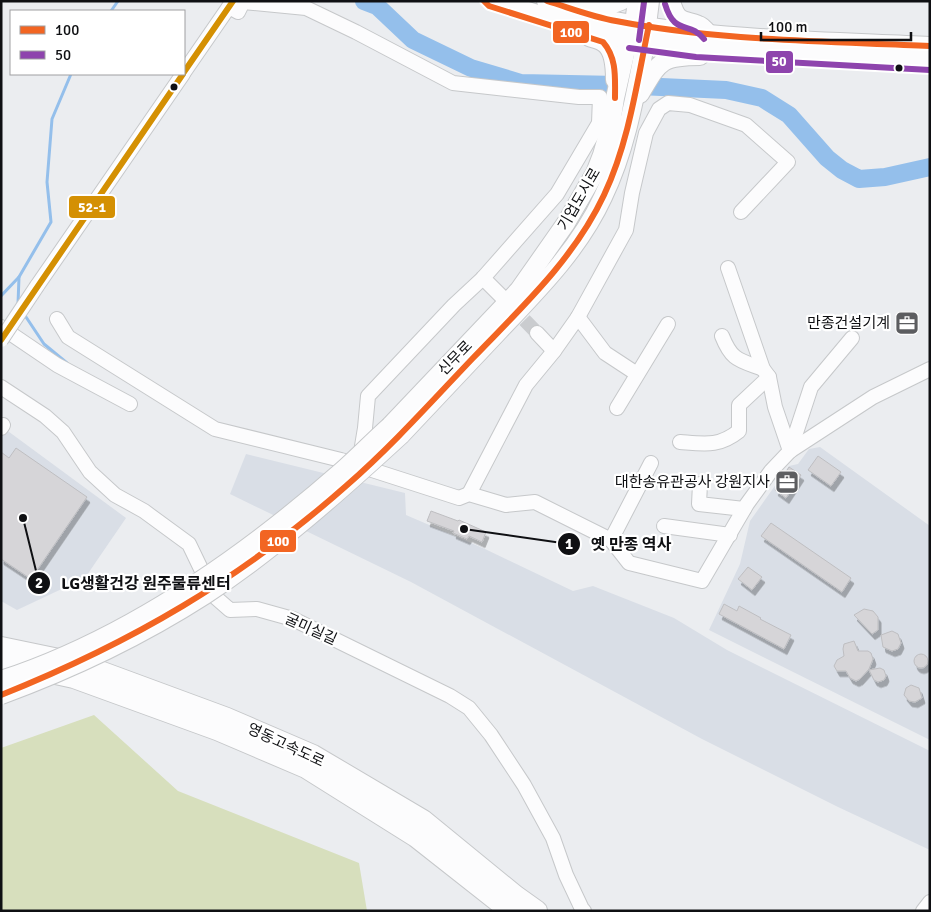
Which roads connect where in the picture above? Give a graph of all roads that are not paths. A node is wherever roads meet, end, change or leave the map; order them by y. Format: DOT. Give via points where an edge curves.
graph roads {
  1 [pos="484,1"];
  2 [pos="495,1"];
  3 [pos="546,1"];
  4 [pos="621,1"];
  5 [pos="635,1"];
  6 [pos="652,1"];
  7 [pos="673,1"];
  8 [pos="230,4"];
  9 [pos="570,8"];
  10 [pos="711,34"];
  11 [pos="637,39"];
  12 [pos="930,46"];
  13 [pos="758,52"];
  14 [pos="930,61"];
  15 [pos="185,70"];
  16 [pos="182,75"];
  17 [pos="615,98"];
  18 [pos="634,106"];
  19 [pos="605,124"];
  20 [pos="623,143"];
  21 [pos="643,148"];
  22 [pos="741,212"];
  23 [pos="728,268"];
  24 [pos="483,278"];
  25 [pos="524,295"];
  26 [pos="502,297"];
  27 [pos="578,318"];
  28 [pos="57,319"];
  29 [pos="668,324"];
  30 [pos="1,327"];
  31 [pos="537,333"];
  32 [pos="722,336"];
  33 [pos="852,338"];
  34 [pos="1,340"];
  35 [pos="554,351"];
  36 [pos="930,368"];
  37 [pos="766,373"];
  38 [pos="637,374"];
  39 [pos="1,387"];
  40 [pos="130,404"];
  41 [pos="617,408"];
  42 [pos="395,430"];
  43 [pos="680,442"];
  44 [pos="790,451"];
  45 [pos="651,463"];
  46 [pos="358,465"];
  47 [pos="700,484"];
  48 [pos="468,494"];
  49 [pos="744,509"];
  50 [pos="664,526"];
  51 [pos="730,535"];
  52 [pos="611,540"];
  53 [pos="1,647"];
  54 [pos="1,662"];
  55 [pos="1,680"];
  56 [pos="1,695"];
  57 [pos="930,902"];
  58 [pos="510,911"];
  59 [pos="537,911"];
  60 [pos="584,911"];
  61 [pos="923,911"];
  1 -- 17 [label="main road" via="489,6 603,42 608,46 615,66"];
  2 -- 11 [label="main road" via="609,36"];
  3 -- 9 [label="main road"];
  4 -- 9 [label="main road" via="613,4 600,1"];
  5 -- 11 [label="street"];
  6 -- 11 [label="street"];
  7 -- 10 [label="street" via="679,15 685,20 702,23"];
  8 -- 15 [label="street"];
  8 -- 19 [label="street" via="238,12 243,2 306,8 453,83 600,97"];
  9 -- 11 [label="main road" via="614,21"];
  10 -- 11 [label="main road"];
  10 -- 12 [label="main road"];
  11 -- 13 [label="main road" via="697,48"];
  11 -- 17 [label="main road"];
  11 -- 18 [label="main road"];
  13 -- 14 [label="main road"];
  13 -- 18 [label="main road" via="750,56 691,56 665,60 657,65"];
  16 -- 34 [label="street, bridge"];
  17 -- 19 [label="main road, 기업도시로"];
  18 -- 20 [label="main road, 기업도시로"];
  19 -- 24 [label="street" via="557,194"];
  19 -- 25 [label="main road, 기업도시로" via="602,155 586,190"];
  20 -- 21 [label="street"];
  20 -- 25 [label="main road, 기업도시로" via="616,167 593,217 567,255"];
  21 -- 22 [label="street" via="646,133 660,109 668,103 690,105 746,125 788,162"];
  21 -- 27 [label="street" via="626,230"];
  23 -- 37 [label="street"];
  24 -- 26 [label="street"];
  24 -- 46 [label="street" via="368,396"];
  25 -- 42 [label="main road, 신무로"];
  27 -- 35 [label="street"];
  27 -- 38 [label="street" via="605,353"];
  28 -- 46 [label="street" via="68,337 215,429"];
  29 -- 38 [label="street"];
  30 -- 40 [label="street" via="57,365"];
  31 -- 35 [label="street"];
  32 -- 37 [label="street" via="728,351 736,359"];
  33 -- 44 [label="street" via="811,387"];
  35 -- 48 [label="street" via="526,385"];
  36 -- 44 [label="street" via="873,397"];
  37 -- 43 [label="street" via="739,405 739,431 728,440 713,444"];
  37 -- 44 [label="street"];
  38 -- 41 [label="street"];
  39 -- 60 [label="street, 굴미실길" via="63,432 90,472 115,494 189,544 214,596 230,610 257,609 293,619 469,708 524,785 553,838"];
  42 -- 55 [label="main road, bridge" via="242,552 195,583 76,651"];
  42 -- 56 [label="main road, bridge" via="345,487 256,559 205,595 139,634 44,680"];
  44 -- 49 [label="street"];
  45 -- 52 [label="street"];
  46 -- 48 [label="street" via="459,498"];
  47 -- 49 [label="street" via="699,504"];
  48 -- 52 [label="street" via="506,505 535,502"];
  49 -- 51 [label="street"];
  50 -- 51 [label="street"];
  51 -- 52 [label="street" via="702,581 629,563"];
  53 -- 59 [label="highway, 영동고속도로" via="78,663 227,718 313,755 423,820"];
  54 -- 58 [label="highway, 영동고속도로" via="83,682 217,730 306,768 416,837"];
  57 -- 61 [label="street"];
}
